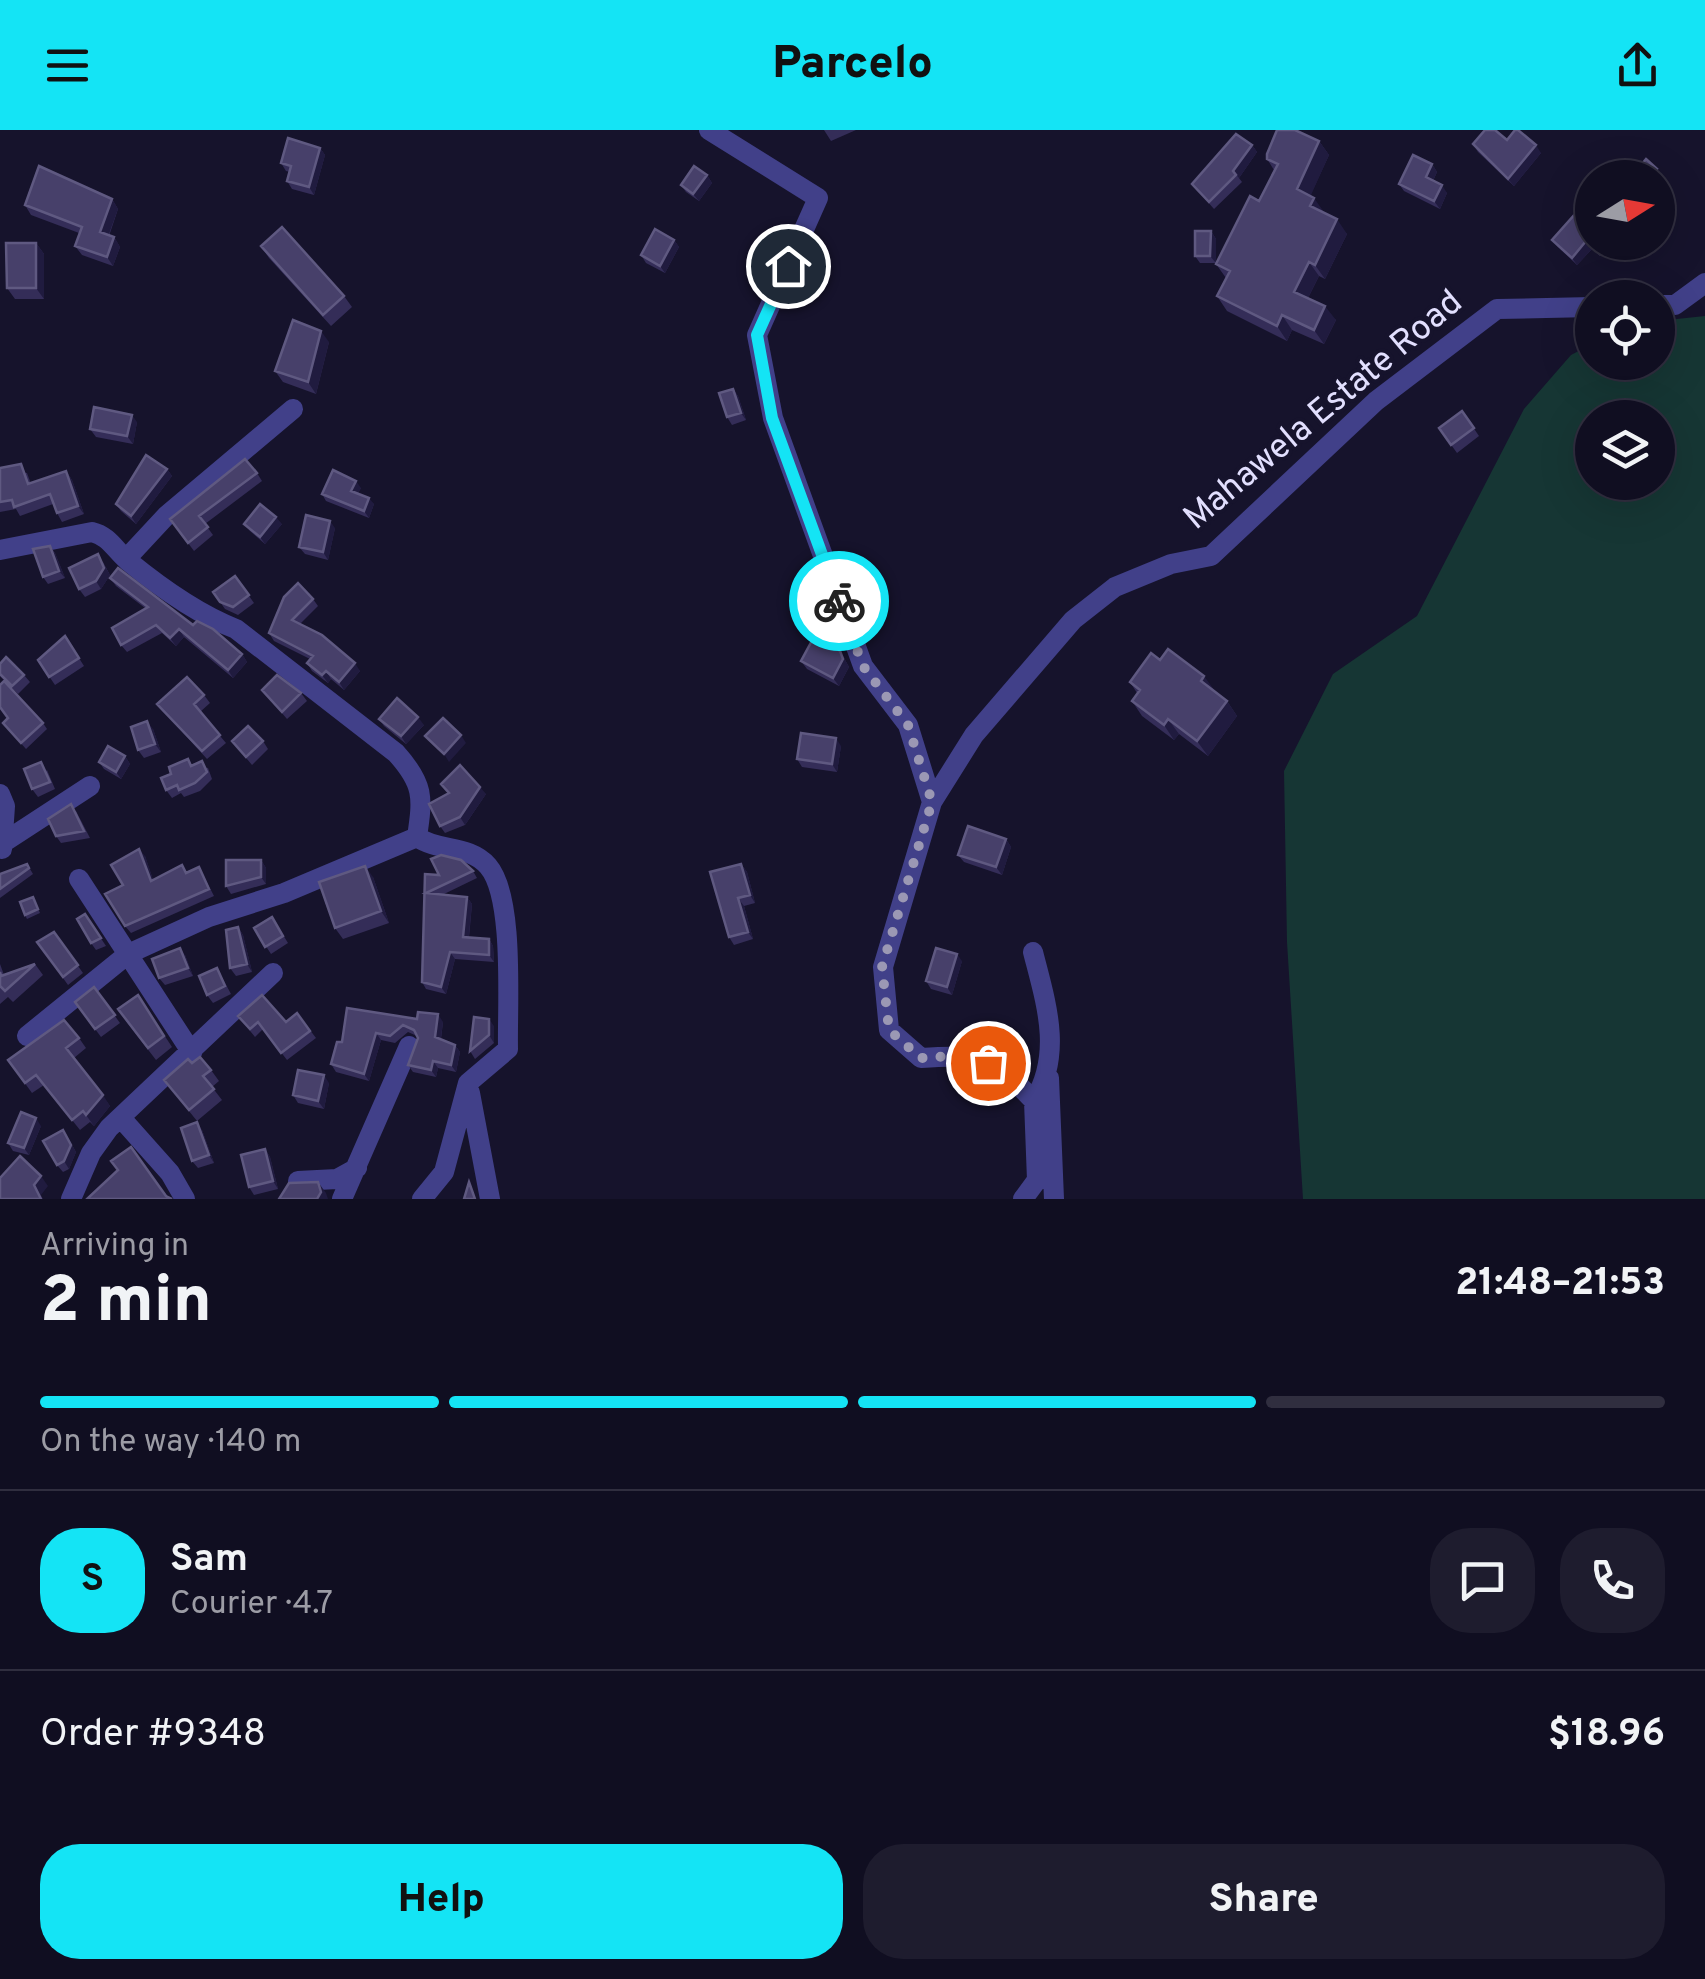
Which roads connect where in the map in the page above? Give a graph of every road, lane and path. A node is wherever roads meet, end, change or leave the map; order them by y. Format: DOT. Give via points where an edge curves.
graph roads {
  1 [pos="709,130"];
  2 [pos="1705,282"];
  3 [pos="1675,305"];
  4 [pos="1575,307"];
  5 [pos="293,409"];
  6 [pos="0,550"];
  7 [pos="126,560"];
  8 [pos="90,786"];
  9 [pos="0,794"];
  10 [pos="932,802"];
  11 [pos="418,837"];
  12 [pos="2,849"];
  13 [pos="79,879"];
  14 [pos="1033,952"];
  15 [pos="128,954"];
  16 [pos="273,973"];
  17 [pos="27,1036"];
  18 [pos="409,1046"];
  19 [pos="192,1053"];
  20 [pos="1049,1076"];
  21 [pos="468,1083"];
  22 [pos="1034,1101"];
  23 [pos="120,1118"];
  24 [pos="358,1167"];
  25 [pos="298,1180"];
  26 [pos="71,1199"];
  27 [pos="185,1199"];
  28 [pos="342,1199"];
  29 [pos="422,1199"];
  30 [pos="490,1199"];
  31 [pos="1024,1199"];
  32 [pos="1054,1199"];
  1 -- 10 [label="street" via="818,198 757,335 772,418 863,666 908,725"];
  2 -- 3 [label="street"];
  4 -- 10 [label="street, Mahawela Estate Road" via="1496,309 1376,401 1211,556 1116,587 1073,620 974,735"];
  5 -- 7 [label="street" via="166,516"];
  6 -- 7 [label="street" via="92,532 104,535"];
  7 -- 11 [label="street" via="205,617 236,629 396,753 417,776"];
  8 -- 12 [label="street"];
  9 -- 12 [label="street"];
  10 -- 22 [label="street, Mahawela Estate Road" via="882,967 889,1030 921,1058 970,1055 1006,1072"];
  11 -- 15 [label="street"];
  11 -- 21 [label="street" via="462,849 488,866 506,910 508,1050"];
  13 -- 15 [label="street"];
  14 -- 20 [label="street" via="1050,1021"];
  15 -- 17 [label="street"];
  15 -- 19 [label="street"];
  16 -- 19 [label="street"];
  18 -- 24 [label="street"];
  19 -- 23 [label="street"];
  20 -- 22 [label="street"];
  20 -- 32 [label="street"];
  21 -- 29 [label="street" via="444,1172"];
  21 -- 30 [label="street"];
  22 -- 31 [label="street" via="1037,1180"];
  23 -- 26 [label="street" via="92,1153"];
  23 -- 27 [label="street"];
  24 -- 25 [label="street" via="338,1179"];
  24 -- 28 [label="street"];
}
